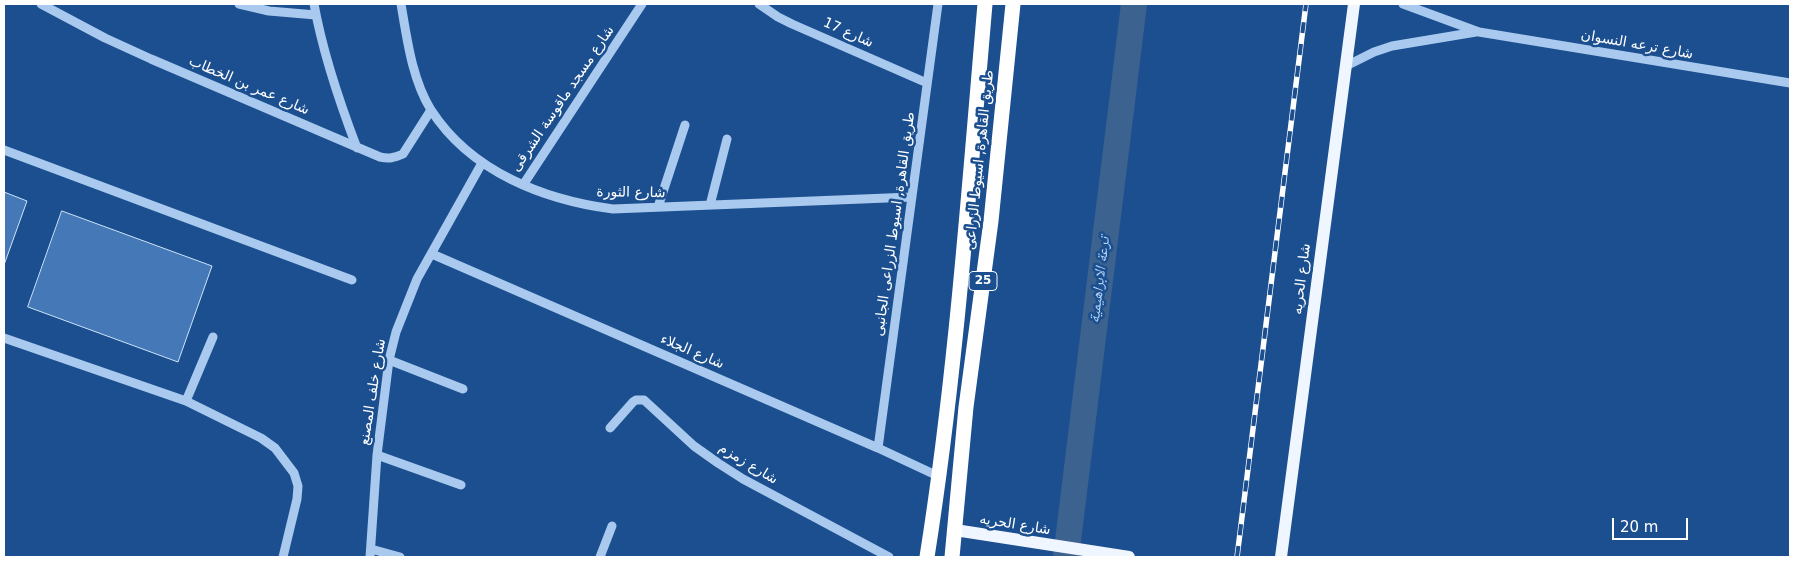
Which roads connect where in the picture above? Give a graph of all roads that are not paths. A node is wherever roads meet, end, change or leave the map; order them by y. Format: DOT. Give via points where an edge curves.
graph roads {
  1 [pos="41,4"];
  2 [pos="239,4"];
  3 [pos="314,4"];
  4 [pos="401,4"];
  5 [pos="642,4"];
  6 [pos="759,4"];
  7 [pos="938,4"];
  8 [pos="985,4"];
  9 [pos="1013,4"];
  10 [pos="1354,4"];
  11 [pos="1402,4"];
  12 [pos="316,15"];
  13 [pos="1479,32"];
  14 [pos="1346,66"];
  15 [pos="927,83"];
  16 [pos="1790,83"];
  17 [pos="431,110"];
  18 [pos="685,126"];
  19 [pos="727,139"];
  20 [pos="357,148"];
  21 [pos="4,150"];
  22 [pos="482,162"];
  23 [pos="523,184"];
  24 [pos="912,197"];
  25 [pos="710,205"];
  26 [pos="658,208"];
  27 [pos="432,254"];
  28 [pos="352,280"];
  29 [pos="213,337"];
  30 [pos="4,338"];
  31 [pos="389,360"];
  32 [pos="463,389"];
  33 [pos="186,401"];
  34 [pos="610,428"];
  35 [pos="878,448"];
  36 [pos="377,455"];
  37 [pos="940,477"];
  38 [pos="461,484"];
  39 [pos="612,526"];
  40 [pos="956,530"];
  41 [pos="370,553"];
  42 [pos="283,557"];
  43 [pos="400,557"];
  44 [pos="600,557"];
  45 [pos="889,557"];
  46 [pos="927,557"];
  47 [pos="952,557"];
  48 [pos="1129,557"];
  49 [pos="1281,557"];
  1 -- 20 [label="street, شارع عمر بن الخطاب" via="151,59"];
  2 -- 12 [label="street" via="269,11"];
  3 -- 12 [label="street"];
  4 -- 17 [label="street, شارع الثورة" via="409,51"];
  5 -- 23 [label="street, شارع مسجد ماقوسة الشرقى"];
  6 -- 15 [label="street, شارع 17" via="785,20"];
  7 -- 15 [label="street, طريق القاهرة, اسيوط الزراعى الجانبى"];
  8 -- 37 [label="highway, طريق القاهرة, اسيوط الزراعى / 25"];
  9 -- 40 [label="highway, طريق القاهرة, اسيوط الزراعى / 25" via="966,407"];
  10 -- 14 [label="main road, شارع الحريه"];
  11 -- 13 [label="street, شارع ترعه النسوان"];
  12 -- 20 [label="street" via="326,60"];
  13 -- 14 [label="street, شارع ترعه النسوان" via="1392,46"];
  13 -- 16 [label="street, شارع ترعه النسوان"];
  14 -- 49 [label="main road, شارع الحريه"];
  15 -- 24 [label="street, طريق القاهرة, اسيوط الزراعى الجانبى"];
  17 -- 20 [label="street, شارع عمر بن الخطاب" via="403,154 388,158"];
  17 -- 22 [label="street, شارع الثورة" via="457,141"];
  18 -- 26 [label="street"];
  19 -- 25 [label="street"];
  21 -- 28 [label="street"];
  22 -- 23 [label="street, شارع الثورة"];
  22 -- 27 [label="street, شارع خلف المصنع"];
  23 -- 26 [label="street, شارع الثورة" via="552,197 584,205 614,209"];
  24 -- 25 [label="street, شارع الثورة"];
  24 -- 35 [label="street, طريق القاهرة, اسيوط الزراعى الجانبى"];
  25 -- 26 [label="street, شارع الثورة"];
  27 -- 31 [label="street, شارع خلف المصنع" via="406,305"];
  27 -- 35 [label="street, شارع الجلاء"];
  29 -- 33 [label="street"];
  30 -- 33 [label="street"];
  31 -- 32 [label="street"];
  31 -- 36 [label="street, شارع خلف المصنع"];
  33 -- 42 [label="street" via="261,438 282,455 294,472 297,499"];
  34 -- 45 [label="street, شارع زمزم" via="633,402 644,400 718,464"];
  35 -- 37 [label="street, شارع الجلاء"];
  36 -- 38 [label="street"];
  36 -- 41 [label="street, شارع خلف المصنع"];
  37 -- 46 [label="highway, طريق القاهرة, اسيوط الزراعى / 25"];
  39 -- 44 [label="street"];
  40 -- 47 [label="highway, طريق القاهرة, اسيوط الزراعى / 25"];
  40 -- 48 [label="main road, شارع الحريه"];
  41 -- 43 [label="street"];
}
